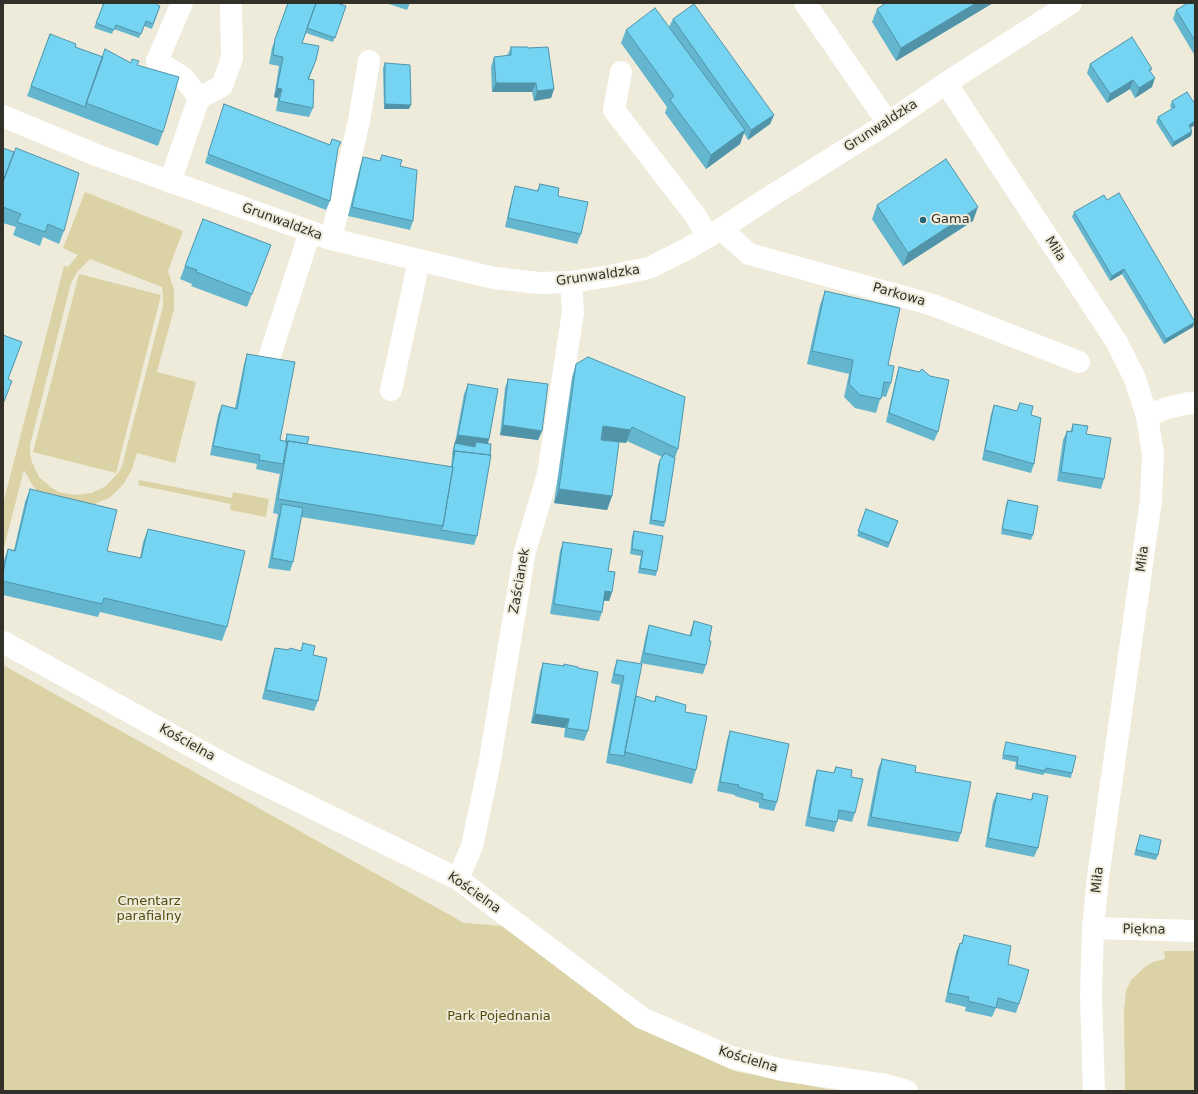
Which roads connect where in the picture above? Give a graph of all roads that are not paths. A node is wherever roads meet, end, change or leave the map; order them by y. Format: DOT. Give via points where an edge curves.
graph roads {
  1 [pos="182,3"];
  2 [pos="231,3"];
  3 [pos="805,3"];
  4 [pos="1071,3"];
  5 [pos="369,61"];
  6 [pos="620,72"];
  7 [pos="946,83"];
  8 [pos="200,98"];
  9 [pos="3,116"];
  10 [pos="888,123"];
  11 [pos="170,182"];
  12 [pos="310,232"];
  13 [pos="715,233"];
  14 [pos="331,239"];
  15 [pos="419,261"];
  16 [pos="571,282"];
  17 [pos="270,355"];
  18 [pos="1079,362"];
  19 [pos="392,390"];
  20 [pos="1195,404"];
  21 [pos="1147,416"];
  22 [pos="3,642"];
  23 [pos="458,879"];
  24 [pos="1094,928"];
  25 [pos="1195,931"];
  26 [pos="907,1091"];
  27 [pos="1094,1091"];
  1 -- 8 [label="street" via="157,61 184,78"];
  2 -- 8 [label="street" via="232,58 222,86"];
  3 -- 10 [label="street"];
  4 -- 7 [label="street, Grunwaldzka"];
  5 -- 14 [label="street" via="359,121"];
  6 -- 13 [label="street, Parkowa" via="614,110 695,215"];
  7 -- 10 [label="street, Grunwaldzka"];
  7 -- 21 [label="street, Miła" via="1116,341 1135,379"];
  8 -- 11 [label="street"];
  9 -- 11 [label="street, Grunwaldzka"];
  10 -- 13 [label="street, Grunwaldzka"];
  11 -- 12 [label="street, Grunwaldzka"];
  12 -- 14 [label="street, Grunwaldzka"];
  12 -- 17 [label="street"];
  13 -- 16 [label="street, Grunwaldzka" via="649,268"];
  13 -- 18 [label="street, Parkowa" via="749,254 933,305"];
  14 -- 15 [label="street, Grunwaldzka"];
  15 -- 16 [label="street, Grunwaldzka" via="494,278 540,283"];
  15 -- 19 [label="street"];
  16 -- 23 [label="street, Zaścianek" via="573,312 548,474 525,551 489,766 472,846"];
  20 -- 21 [label="street" via="1167,408"];
  21 -- 24 [label="street, Miła" via="1153,454 1151,500 1098,877"];
  22 -- 23 [label="street, Kościelna" via="233,769"];
  23 -- 26 [label="street, Kościelna" via="642,1018 731,1057 782,1070 886,1085"];
  24 -- 25 [label="street, Piękna"];
  24 -- 27 [label="street, Miła" via="1091,995"];
}
